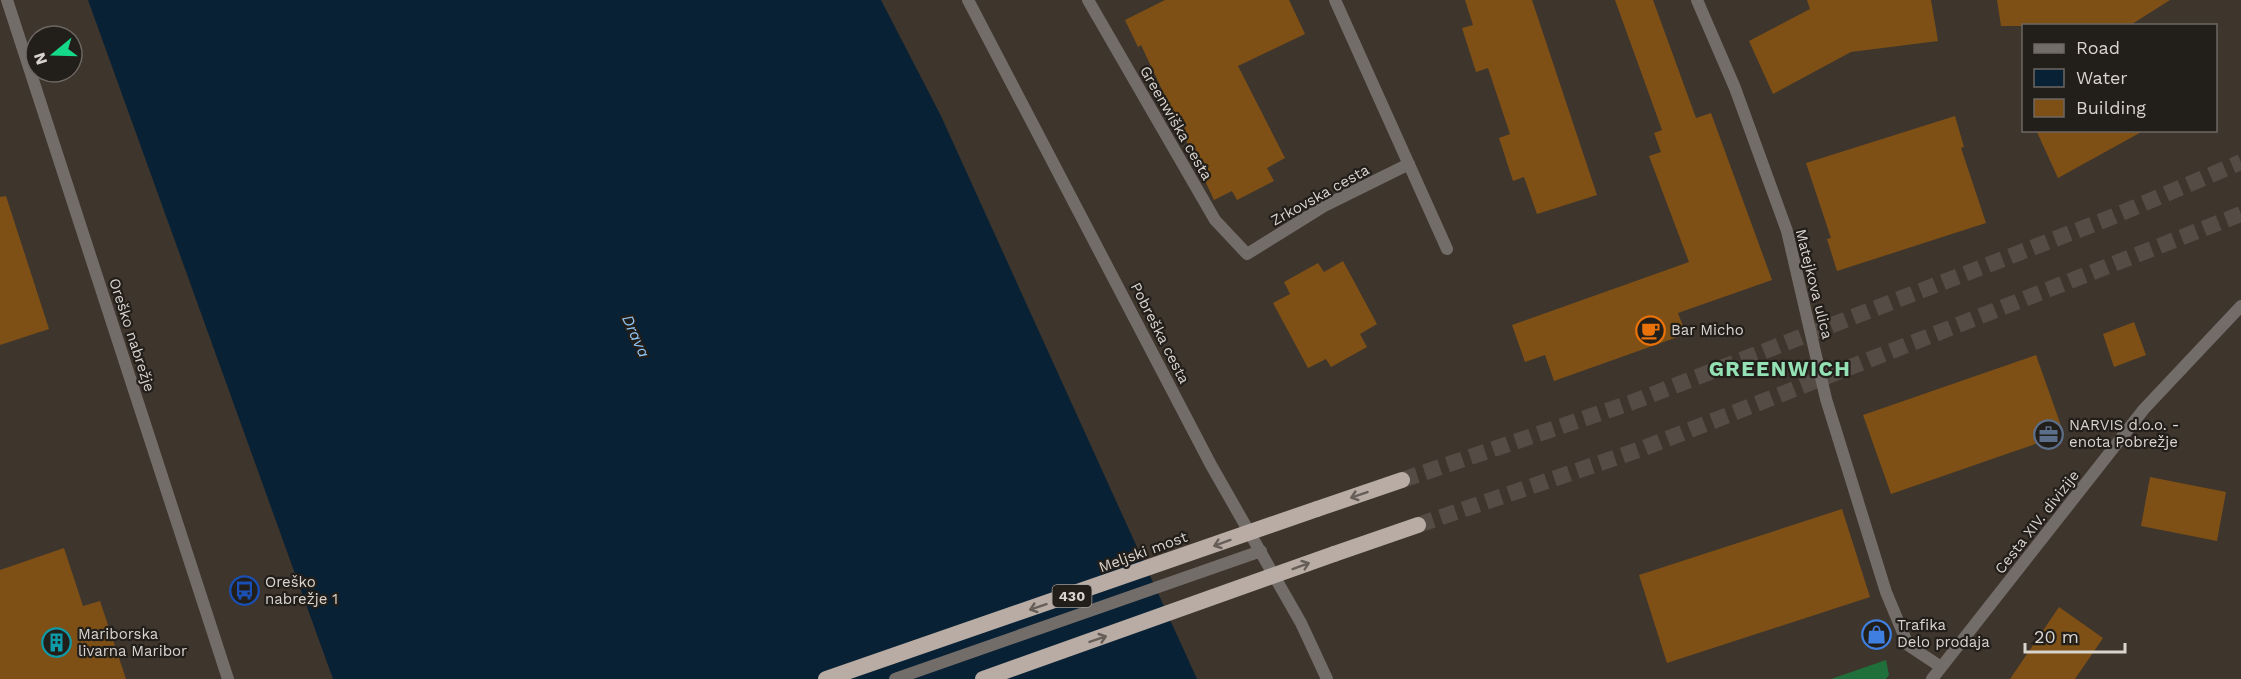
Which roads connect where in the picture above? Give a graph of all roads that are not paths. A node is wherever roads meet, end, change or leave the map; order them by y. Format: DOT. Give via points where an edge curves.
graph roads {
  1 [pos="7,0"];
  2 [pos="968,0"];
  3 [pos="1088,0"];
  4 [pos="1335,0"];
  5 [pos="1697,0"];
  6 [pos="1409,164"];
  7 [pos="1447,249"];
  8 [pos="1247,254"];
  9 [pos="2241,306"];
  10 [pos="1402,480"];
  11 [pos="1418,525"];
  12 [pos="1261,551"];
  13 [pos="1941,667"];
  14 [pos="228,679"];
  15 [pos="826,679"];
  16 [pos="895,679"];
  17 [pos="983,679"];
  18 [pos="1327,679"];
  19 [pos="1932,679"];
  1 -- 14 [label="street, Oreško nabrežje"];
  2 -- 12 [label="street, Pobreška cesta" via="1211,465"];
  3 -- 8 [label="street, Greenwiška cesta" via="1215,220"];
  4 -- 6 [label="street"];
  5 -- 13 [label="street, Matejkova ulica" via="1735,88 1786,231 1826,399 1886,592 1908,645"];
  6 -- 7 [label="street"];
  6 -- 8 [label="street, Zrkovska cesta" via="1326,206"];
  9 -- 13 [label="street, Cesta XIV. divizije" via="2144,409"];
  10 -- 15 [label="highway, Meljski most / 430, one-way, bridge"];
  17 -- 11 [label="highway, one-way, bridge"];
  12 -- 16 [label="street"];
  12 -- 18 [label="street, Pobreška cesta"];
  13 -- 19 [label="street, Cesta XIV. divizije"];
}
